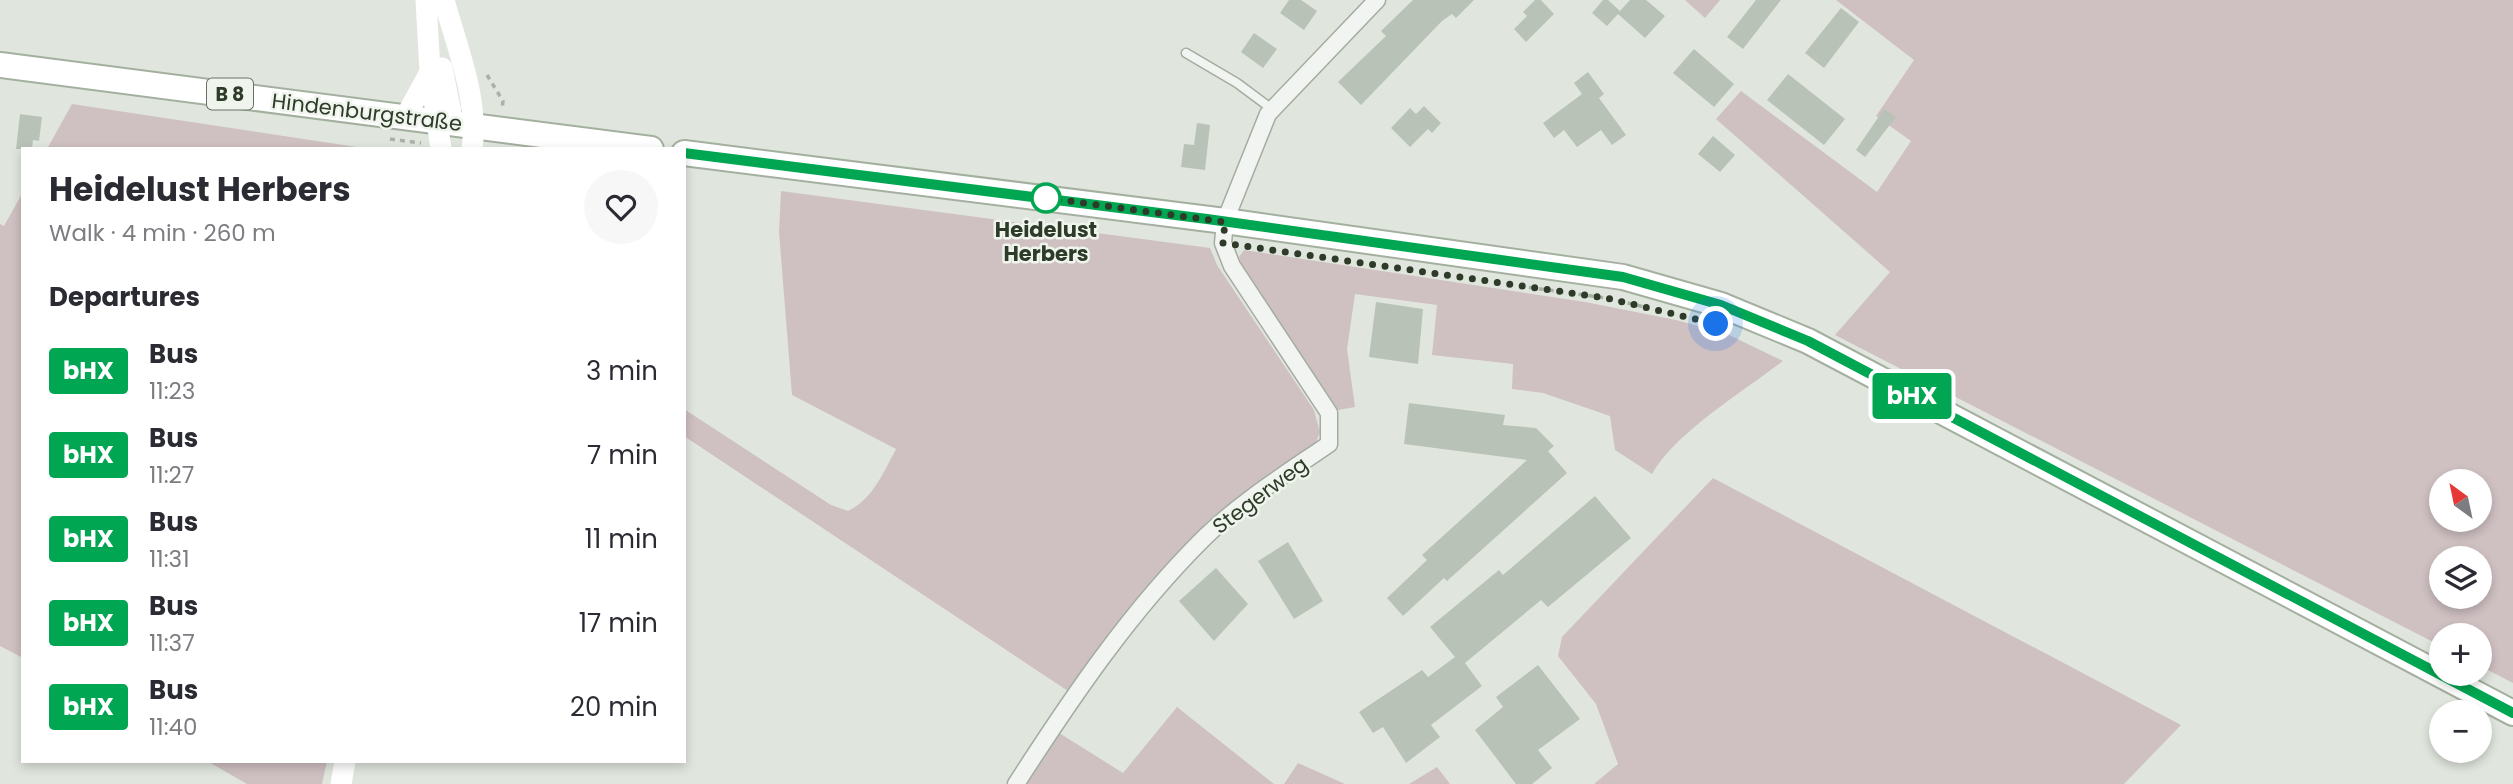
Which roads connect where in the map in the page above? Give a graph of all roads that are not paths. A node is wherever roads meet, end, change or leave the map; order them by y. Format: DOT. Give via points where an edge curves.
graph roads {
  1 [pos="426,0"];
  2 [pos="432,0"];
  3 [pos="444,0"];
  4 [pos="1377,0"];
  5 [pos="1186,53"];
  6 [pos="0,65"];
  7 [pos="430,72"];
  8 [pos="1272,109"];
  9 [pos="399,123"];
  10 [pos="459,132"];
  11 [pos="442,147"];
  12 [pos="628,147"];
  13 [pos="686,153"];
  14 [pos="1225,222"];
  15 [pos="2513,713"];
  16 [pos="345,763"];
  17 [pos="341,784"];
  18 [pos="1016,784"];
  1 -- 7 [label="main road"];
  2 -- 10 [label="main road"];
  3 -- 10 [label="main road" via="468,86"];
  4 -- 8 [label="street"];
  5 -- 8 [label="lane"];
  6 -- 9 [label="main road, Hindenburgstraße / B 8"];
  7 -- 9 [label="main road"];
  7 -- 10 [label="main road"];
  8 -- 14 [label="street"];
  9 -- 10 [label="main road, Hindenburgstraße / B 8"];
  10 -- 11 [label="main road"];
  10 -- 12 [label="main road, Hindenburgstraße / B 8"];
  13 -- 14 [label="main road"];
  14 -- 15 [label="main road" via="1623,277 1763,321"];
  14 -- 18 [label="street, Stegerweg" via="1223,243 1232,266 1329,413 1329,444 1242,504 1205,537 1128,624"];
  16 -- 17 [label="main road"];
}
